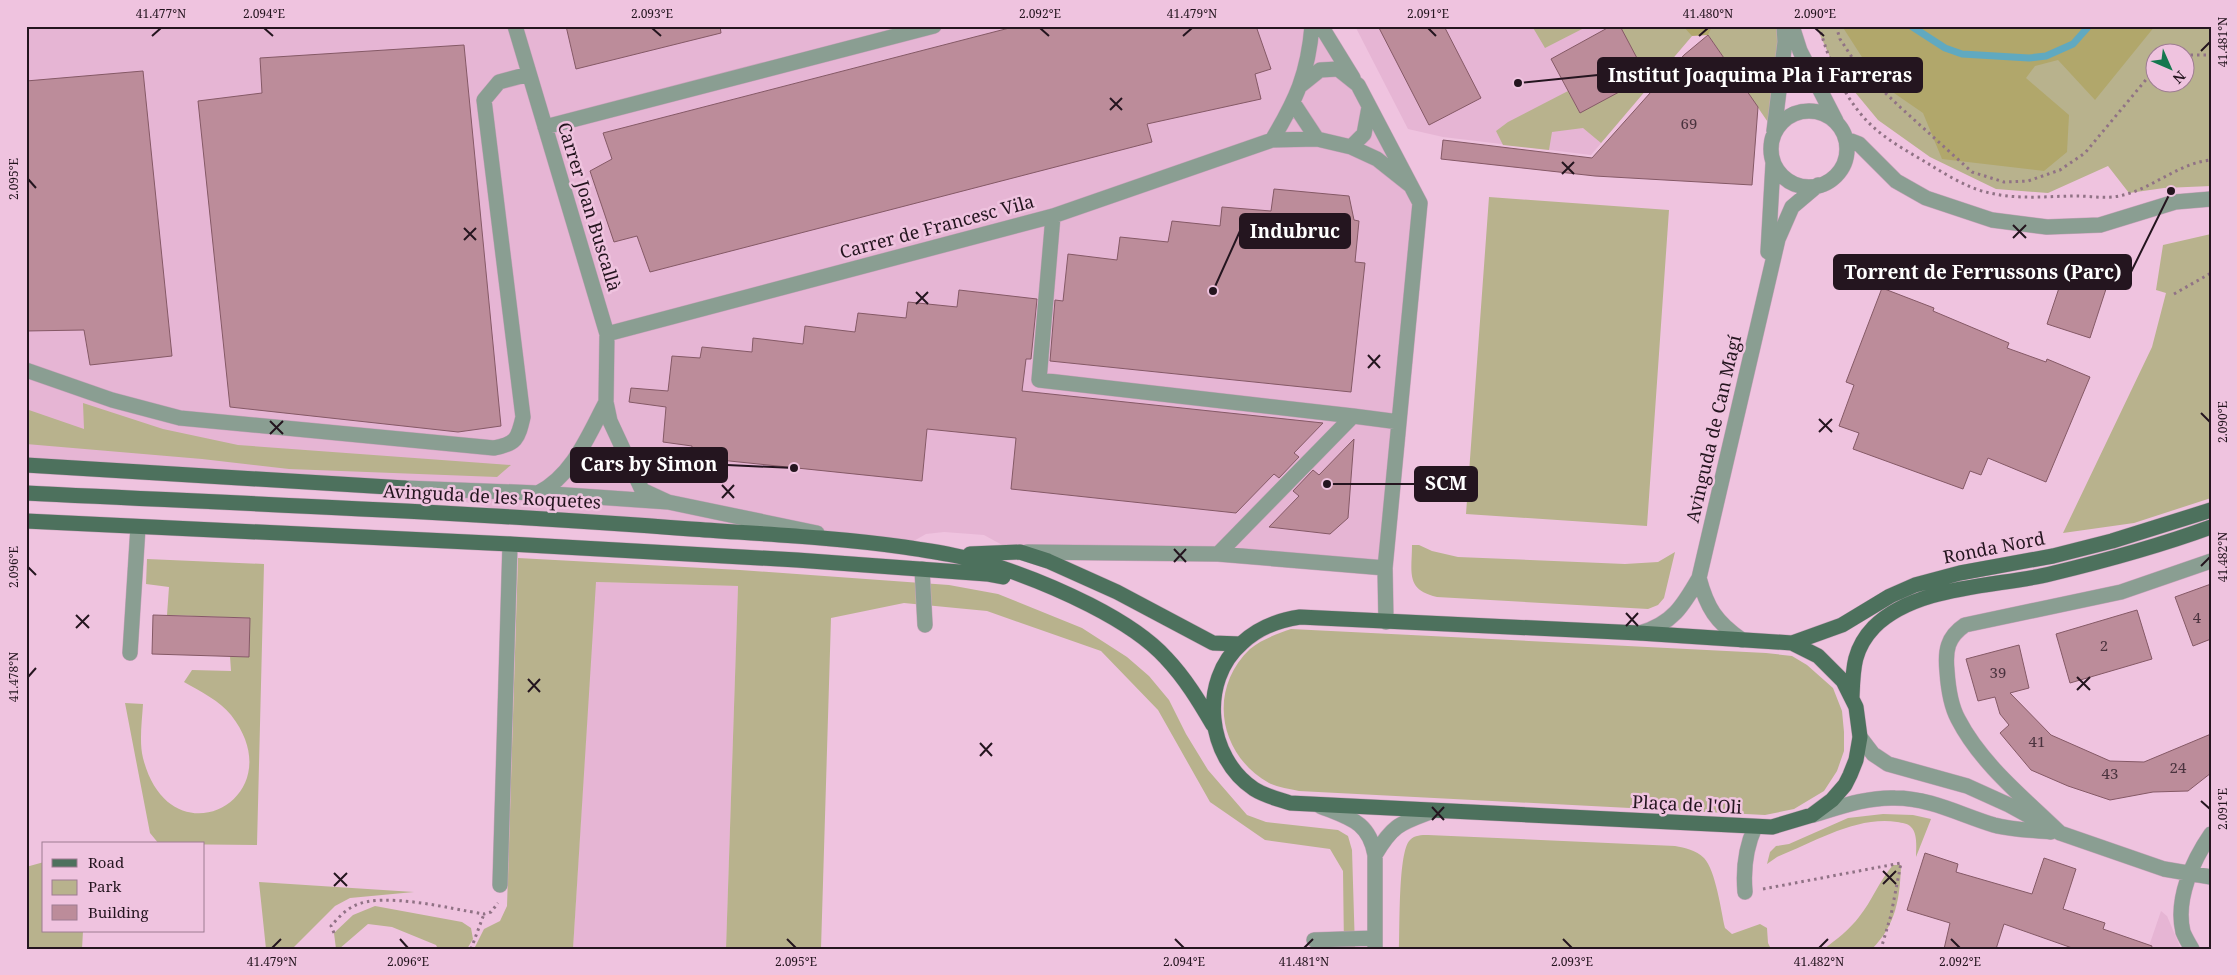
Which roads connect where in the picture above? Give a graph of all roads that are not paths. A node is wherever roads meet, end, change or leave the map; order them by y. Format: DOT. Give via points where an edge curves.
graph roads {
  1 [pos="515,26"];
  2 [pos="934,26"];
  3 [pos="1312,26"];
  4 [pos="1321,26"];
  5 [pos="1784,26"];
  6 [pos="1792,26"];
  7 [pos="529,74"];
  8 [pos="1358,85"];
  9 [pos="1300,86"];
  10 [pos="1294,104"];
  11 [pos="1369,107"];
  12 [pos="1836,121"];
  13 [pos="544,126"];
  14 [pos="1774,131"];
  15 [pos="1846,139"];
  16 [pos="1272,140"];
  17 [pos="1316,140"];
  18 [pos="1350,147"];
  19 [pos="1773,164"];
  20 [pos="1818,185"];
  21 [pos="1411,186"];
  22 [pos="2211,199"];
  23 [pos="1053,216"];
  24 [pos="1766,289"];
  25 [pos="607,334"];
  26 [pos="26,370"];
  27 [pos="606,402"];
  28 [pos="1353,416"];
  29 [pos="1399,422"];
  30 [pos="579,454"];
  31 [pos="625,454"];
  32 [pos="26,466"];
  33 [pos="405,488"];
  34 [pos="538,493"];
  35 [pos="26,494"];
  36 [pos="668,502"];
  37 [pos="2211,510"];
  38 [pos="26,521"];
  39 [pos="138,527"];
  40 [pos="2211,528"];
  41 [pos="858,541"];
  42 [pos="510,544"];
  43 [pos="1020,552"];
  44 [pos="1218,554"];
  45 [pos="955,555"];
  46 [pos="2211,561"];
  47 [pos="1385,568"];
  48 [pos="922,569"];
  49 [pos="1699,578"];
  50 [pos="1041,584"];
  51 [pos="1386,622"];
  52 [pos="925,625"];
  53 [pos="1639,634"];
  54 [pos="1742,640"];
  55 [pos="1792,643"];
  56 [pos="1240,644"];
  57 [pos="130,653"];
  58 [pos="1852,697"];
  59 [pos="1214,728"];
  60 [pos="1860,737"];
  61 [pos="1320,806"];
  62 [pos="1433,811"];
  63 [pos="1812,816"];
  64 [pos="1754,827"];
  65 [pos="2060,833"];
  66 [pos="2211,834"];
  67 [pos="1375,855"];
  68 [pos="2191,873"];
  69 [pos="2211,877"];
  70 [pos="500,885"];
  71 [pos="1745,892"];
  72 [pos="1314,940"];
  73 [pos="1375,944"];
  74 [pos="2192,949"];
  1 -- 7 [label="street, Carrer Joan Buscallà"];
  2 -- 13 [label="street"];
  3 -- 9 [label="street" via="1309,57"];
  4 -- 8 [label="street"];
  5 -- 14 [label="street" via="1785,42"];
  6 -- 12 [label="street" via="1800,50"];
  7 -- 13 [label="street, Carrer Joan Buscallà"];
  7 -- 26 [label="street" via="500,82 484,100 523,417 518,436 509,445 494,448 180,418 112,400"];
  8 -- 9 [label="street" via="1338,70 1320,70"];
  8 -- 11 [label="street"];
  9 -- 10 [label="street"];
  10 -- 16 [label="street"];
  10 -- 17 [label="street"];
  11 -- 18 [label="street" via="1364,134"];
  11 -- 21 [label="street"];
  12 -- 14 [label="street" via="1814,110 1801,111 1781,121"];
  12 -- 15 [label="street"];
  13 -- 25 [label="street, Carrer Joan Buscallà"];
  14 -- 19 [label="street" via="1770,145"];
  15 -- 20 [label="street" via="1848,152 1845,163 1835,178"];
  15 -- 22 [label="street" via="1859,144 1896,180 1926,198 1992,220 2047,227 2100,225 2175,202"];
  16 -- 17 [label="street, Carrer de Francesc Vila"];
  16 -- 23 [label="street, Carrer de Francesc Vila"];
  17 -- 18 [label="street"];
  18 -- 21 [label="street" via="1378,159"];
  19 -- 20 [label="street" via="1780,175 1794,185"];
  19 -- 24 [label="street, Avinguda de Can Magí"];
  20 -- 24 [label="street, Avinguda de Can Magí" via="1792,207 1778,239"];
  21 -- 29 [label="street" via="1420,203"];
  23 -- 25 [label="street, Carrer de Francesc Vila"];
  23 -- 28 [label="street" via="1039,380"];
  24 -- 49 [label="street, Avinguda de Can Magí"];
  25 -- 27 [label="street, Carrer Joan Buscallà"];
  27 -- 30 [label="street, Carrer Joan Buscallà"];
  27 -- 31 [label="street, Carrer Joan Buscallà" via="610,421"];
  28 -- 29 [label="street"];
  28 -- 44 [label="street"];
  29 -- 47 [label="street"];
  30 -- 31 [label="street" via="592,464 607,464"];
  30 -- 34 [label="street, Carrer Joan Buscallà" via="550,487"];
  31 -- 36 [label="street, Carrer Joan Buscallà" via="642,490"];
  32 -- 33 [label="main road"];
  33 -- 34 [label="street"];
  34 -- 36 [label="street"];
  35 -- 41 [label="main road, Avinguda de les Roquetes" via="526,516"];
  36 -- 41 [label="street"];
  37 -- 55 [label="main road, Ronda Nord" via="2062,554 1915,585 1842,625"];
  38 -- 39 [label="main road"];
  39 -- 42 [label="main road"];
  39 -- 57 [label="street"];
  40 -- 58 [label="main road, Ronda Nord" via="2094,564 1914,602 1893,612 1865,638 1856,653"];
  41 -- 45 [label="main road, Avinguda de les Roquetes"];
  42 -- 48 [label="main road"];
  42 -- 70 [label="street"];
  43 -- 44 [label="street, Avinguda de les Roquetes"];
  43 -- 45 [label="main road, Avinguda de les Roquetes"];
  43 -- 56 [label="main road, Avinguda de les Roquetes" via="1075,572 1213,644"];
  44 -- 47 [label="street, Avinguda de les Roquetes"];
  45 -- 50 [label="main road, Avinguda de les Roquetes" via="1002,568"];
  46 -- 65 [label="street" via="2121,592 1965,625 1956,631 1945,652 1948,683 1957,718 1976,748"];
  47 -- 51 [label="street"];
  48 -- 50 [label="main road" via="987,574"];
  48 -- 52 [label="street"];
  49 -- 53 [label="street, Avinguda de Can Magí" via="1676,613 1663,625"];
  49 -- 54 [label="street, Avinguda de Can Magí" via="1704,598 1715,618"];
  50 -- 59 [label="main road, Avinguda de les Roquetes" via="1093,608 1150,643 1186,683"];
  51 -- 53 [label="main road, Plaça de l'Oli"];
  51 -- 56 [label="main road, Plaça de l'Oli" via="1300,617 1276,622"];
  53 -- 54 [label="main road, Plaça de l'Oli"];
  54 -- 55 [label="main road, Plaça de l'Oli"];
  55 -- 58 [label="main road, Plaça de l'Oli" via="1818,656 1843,681"];
  56 -- 59 [label="main road, Plaça de l'Oli" via="1225,663 1215,692"];
  58 -- 60 [label="main road, Plaça de l'Oli"];
  59 -- 61 [label="main road, Plaça de l'Oli" via="1231,766 1253,788 1290,803"];
  60 -- 63 [label="main road, Plaça de l'Oli" via="1856,760 1845,785"];
  60 -- 65 [label="street" via="1873,754 1888,764 1967,786"];
  61 -- 62 [label="main road, Plaça de l'Oli"];
  61 -- 67 [label="street" via="1344,815 1367,830 1373,840"];
  62 -- 64 [label="main road, Plaça de l'Oli"];
  62 -- 67 [label="street" via="1398,824"];
  63 -- 64 [label="main road, Plaça de l'Oli" via="1785,825"];
  63 -- 65 [label="street" via="1860,801 1895,798 1952,809 1995,825"];
  64 -- 71 [label="street" via="1743,870"];
  65 -- 68 [label="street" via="2164,869"];
  66 -- 68 [label="street" via="2202,846"];
  67 -- 73 [label="street"];
  68 -- 69 [label="street"];
  68 -- 74 [label="street" via="2181,900 2183,932"];
  72 -- 73 [label="street"];
}
